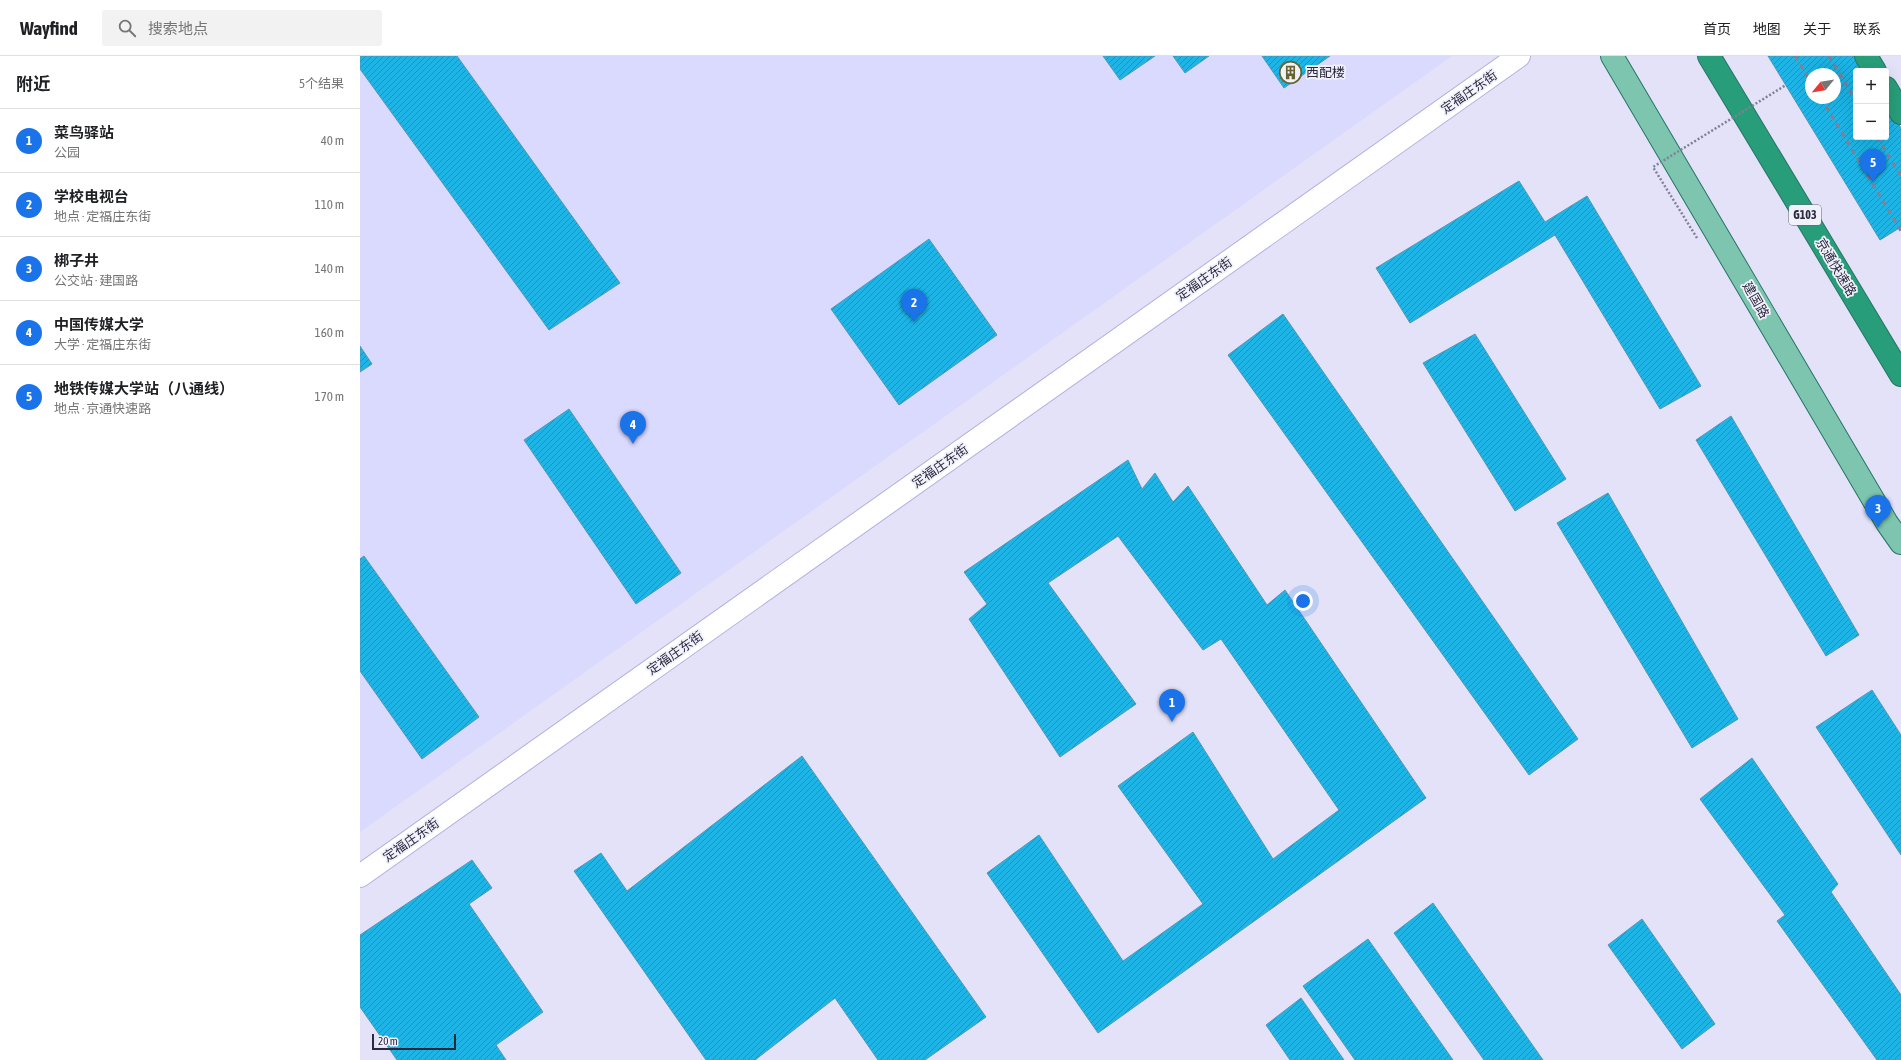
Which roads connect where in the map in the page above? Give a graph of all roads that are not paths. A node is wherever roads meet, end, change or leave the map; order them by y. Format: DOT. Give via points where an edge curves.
graph roads {
  1 [pos="1519,56"];
  2 [pos="1612,56"];
  3 [pos="1709,56"];
  4 [pos="1866,56"];
  5 [pos="1873,68"];
  6 [pos="1889,93"];
  7 [pos="1901,113"];
  8 [pos="1901,375"];
  9 [pos="1901,543"];
  10 [pos="360,876"];
  1 -- 10 [label="street, 定福庄东街"];
  2 -- 9 [label="main road, 建国路"];
  3 -- 8 [label="highway, 京通快速路 / G103"];
  4 -- 5 [label="highway"];
  6 -- 7 [label="highway"];
}
